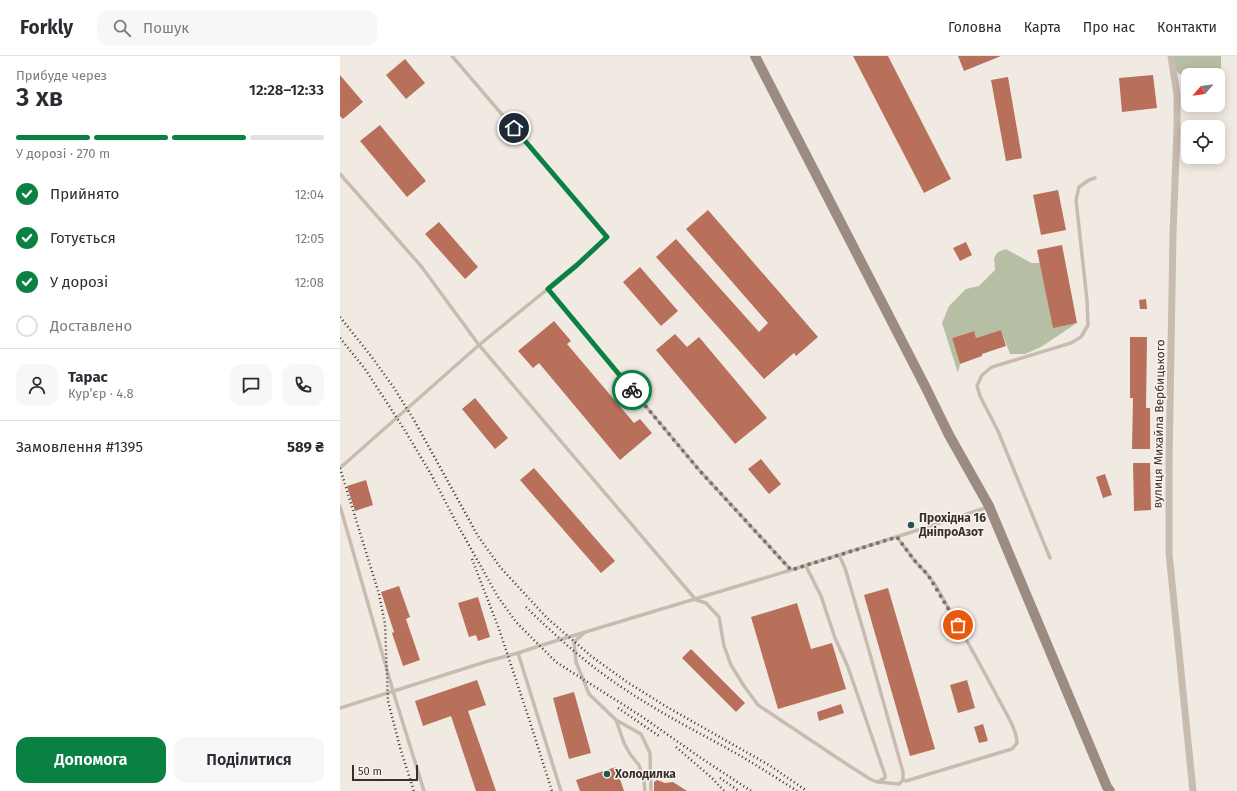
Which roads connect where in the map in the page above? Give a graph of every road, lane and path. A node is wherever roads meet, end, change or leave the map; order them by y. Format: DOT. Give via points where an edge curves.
graph roads {
  1 [pos="452,56"];
  2 [pos="755,56"];
  3 [pos="1171,56"];
  4 [pos="340,174"];
  5 [pos="1095,178"];
  6 [pos="548,289"];
  7 [pos="479,345"];
  8 [pos="340,468"];
  9 [pos="340,506"];
  10 [pos="989,506"];
  11 [pos="897,537"];
  12 [pos="839,555"];
  13 [pos="1050,558"];
  14 [pos="806,566"];
  15 [pos="791,570"];
  16 [pos="696,600"];
  17 [pos="585,633"];
  18 [pos="518,653"];
  19 [pos="393,692"];
  20 [pos="340,708"];
  21 [pos="616,720"];
  22 [pos="903,780"];
  23 [pos="878,782"];
  24 [pos="424,791"];
  25 [pos="561,791"];
  26 [pos="645,791"];
  27 [pos="651,791"];
  28 [pos="1110,791"];
  29 [pos="1193,791"];
  1 -- 6 [label="lane" via="607,237"];
  2 -- 10 [label="street" via="949,435"];
  3 -- 29 [label="street, вулиця Михайла Вербицького" via="1177,95 1177,130 1173,234 1169,553"];
  4 -- 7 [label="lane" via="421,266"];
  5 -- 13 [label="lane" via="1079,187 1076,200 1088,300 1088,325 1081,337 1071,343 992,367 982,375 977,386"];
  6 -- 7 [label="lane"];
  6 -- 15 [label="lane" via="700,471"];
  7 -- 8 [label="lane"];
  7 -- 16 [label="lane"];
  9 -- 19 [label="lane"];
  10 -- 11 [label="lane"];
  10 -- 28 [label="street"];
  11 -- 12 [label="lane"];
  11 -- 22 [label="lane" via="936,586 982,667 1017,737 1017,743 1012,749"];
  12 -- 14 [label="lane"];
  12 -- 22 [label="lane" via="880,689"];
  14 -- 15 [label="lane"];
  14 -- 23 [label="lane" via="821,596 835,638 848,666 885,775 885,778"];
  15 -- 16 [label="lane"];
  16 -- 17 [label="lane"];
  16 -- 23 [label="lane" via="706,603 718,617 731,665 758,705"];
  17 -- 18 [label="lane"];
  17 -- 21 [label="lane" via="574,642 576,662 589,694"];
  18 -- 19 [label="lane"];
  18 -- 25 [label="lane"];
  19 -- 20 [label="lane"];
  19 -- 24 [label="lane"];
  21 -- 26 [label="lane" via="624,743 639,765"];
  21 -- 27 [label="lane" via="640,734 650,753"];
  22 -- 23 [label="lane" via="899,784"];
}
